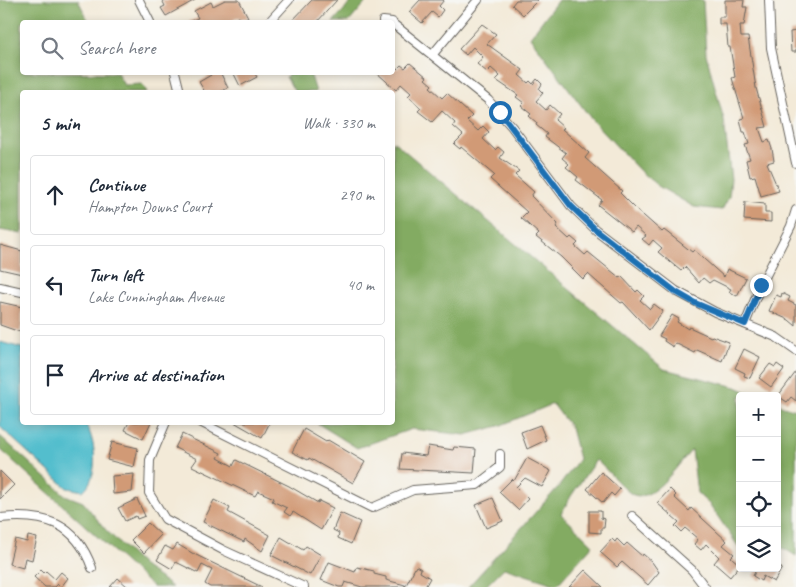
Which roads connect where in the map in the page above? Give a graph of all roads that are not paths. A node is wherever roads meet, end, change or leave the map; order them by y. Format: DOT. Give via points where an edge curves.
graph roads {
  1 [pos="139,0"];
  2 [pos="288,0"];
  3 [pos="478,0"];
  4 [pos="769,0"];
  5 [pos="149,20"];
  6 [pos="271,20"];
  7 [pos="395,26"];
  8 [pos="433,54"];
  9 [pos="176,75"];
  10 [pos="180,90"];
  11 [pos="796,163"];
  12 [pos="796,210"];
  13 [pos="0,287"];
  14 [pos="20,292"];
  15 [pos="745,324"];
  16 [pos="796,351"];
  17 [pos="165,425"];
  18 [pos="206,425"];
  19 [pos="500,454"];
  20 [pos="632,516"];
  21 [pos="0,518"];
  22 [pos="92,568"];
  23 [pos="304,587"];
  24 [pos="705,587"];
  1 -- 5 [label="street"];
  2 -- 6 [label="street"];
  3 -- 8 [label="street"];
  4 -- 11 [label="street" via="771,48"];
  7 -- 8 [label="street"];
  8 -- 15 [label="street" via="500,112 571,206 596,230 676,292"];
  9 -- 10 [label="street"];
  12 -- 15 [label="street"];
  13 -- 14 [label="street"];
  15 -- 16 [label="street" via="776,337"];
  17 -- 23 [label="street" via="150,460 149,493 166,519 223,550"];
  18 -- 19 [label="street" via="372,508 413,490 477,485 500,467"];
  20 -- 24 [label="street" via="692,570"];
  21 -- 22 [label="street" via="34,516 56,523 85,549"];
}
